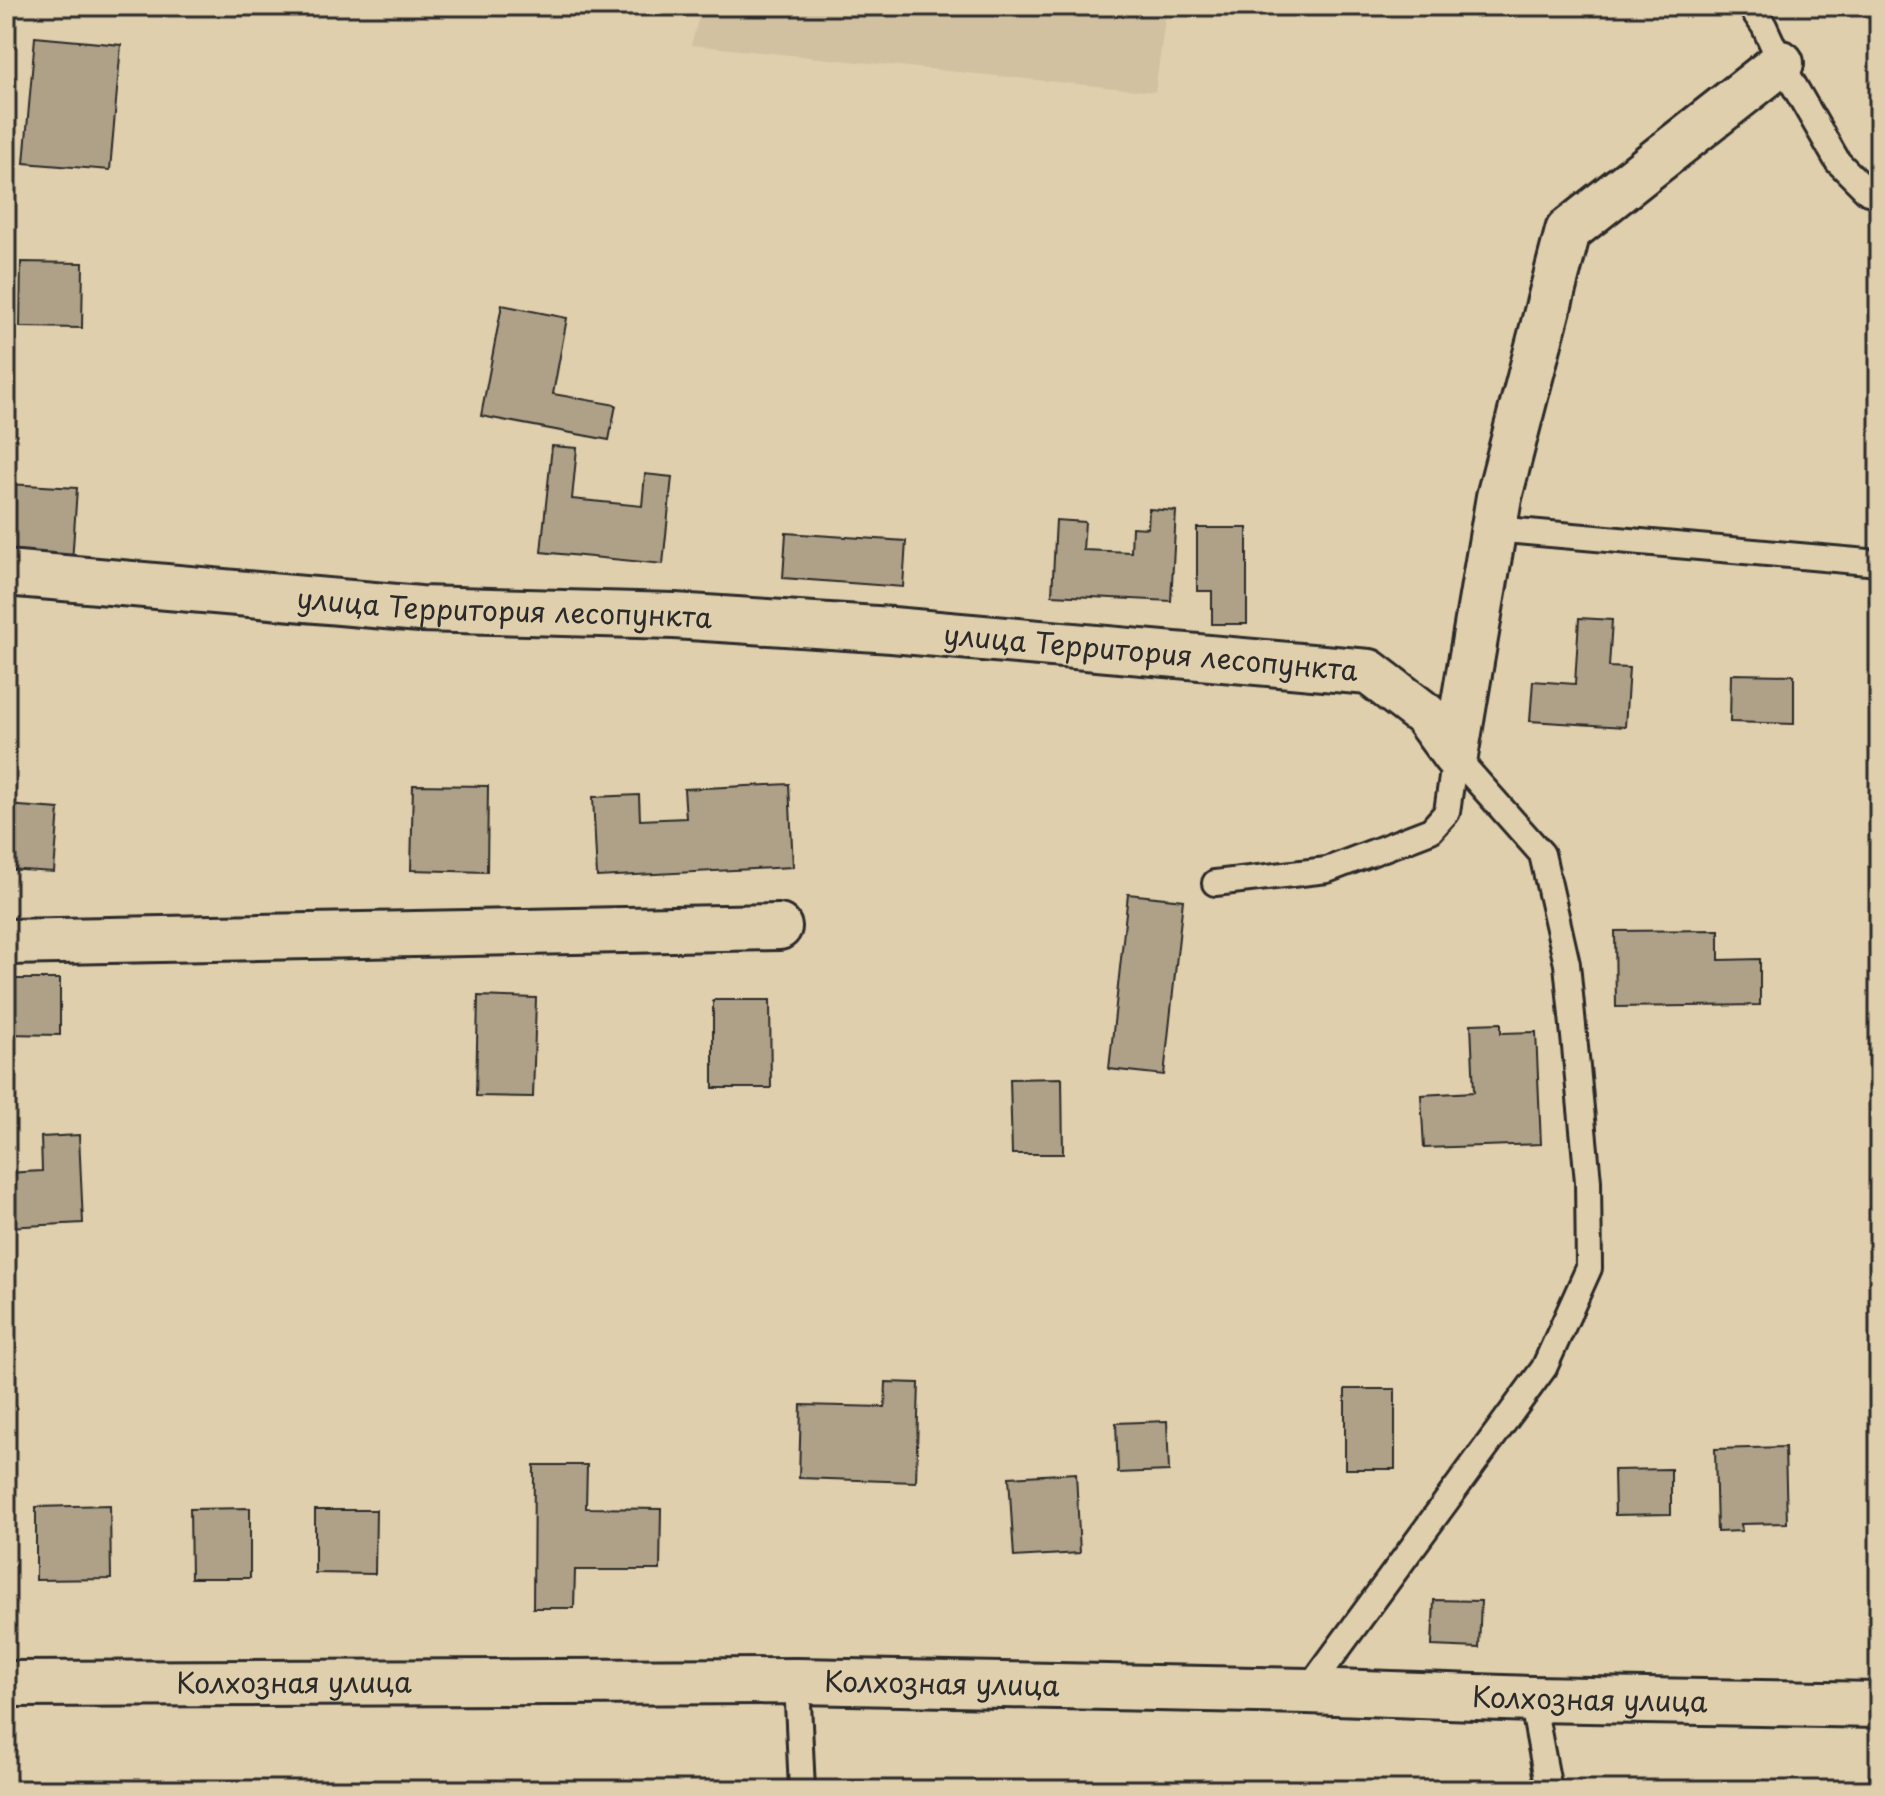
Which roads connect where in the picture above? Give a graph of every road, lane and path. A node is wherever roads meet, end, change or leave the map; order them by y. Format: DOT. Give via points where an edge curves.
graph roads {
  1 [pos="1750,6"];
  2 [pos="1781,63"];
  3 [pos="1879,193"];
  4 [pos="1494,529"];
  5 [pos="1879,563"];
  6 [pos="6,573"];
  7 [pos="1455,756"];
  8 [pos="1215,883"];
  9 [pos="779,927"];
  10 [pos="6,942"];
  11 [pos="797,1681"];
  12 [pos="6,1684"];
  13 [pos="1307,1691"];
  14 [pos="1532,1699"];
  15 [pos="1879,1705"];
  16 [pos="802,1790"];
  17 [pos="1549,1790"];
  1 -- 2 [label="lane"];
  2 -- 3 [label="lane" via="1838,162 1868,192"];
  2 -- 4 [label="street" via="1568,231"];
  4 -- 5 [label="lane"];
  4 -- 7 [label="street"];
  6 -- 7 [label="street, улица Территория лесопункта" via="420,609 674,616 892,630 1369,672 1425,715"];
  7 -- 8 [label="lane" via="1447,812 1431,830 1327,870"];
  7 -- 13 [label="lane" via="1542,854 1567,964 1588,1181 1589,1268 1544,1368"];
  9 -- 10 [label="street"];
  11 -- 12 [label="street, Колхозная улица"];
  11 -- 13 [label="street, Колхозная улица"];
  11 -- 16 [label="lane"];
  13 -- 14 [label="street, Колхозная улица"];
  14 -- 15 [label="street, Колхозная улица"];
  14 -- 17 [label="lane"];
}
